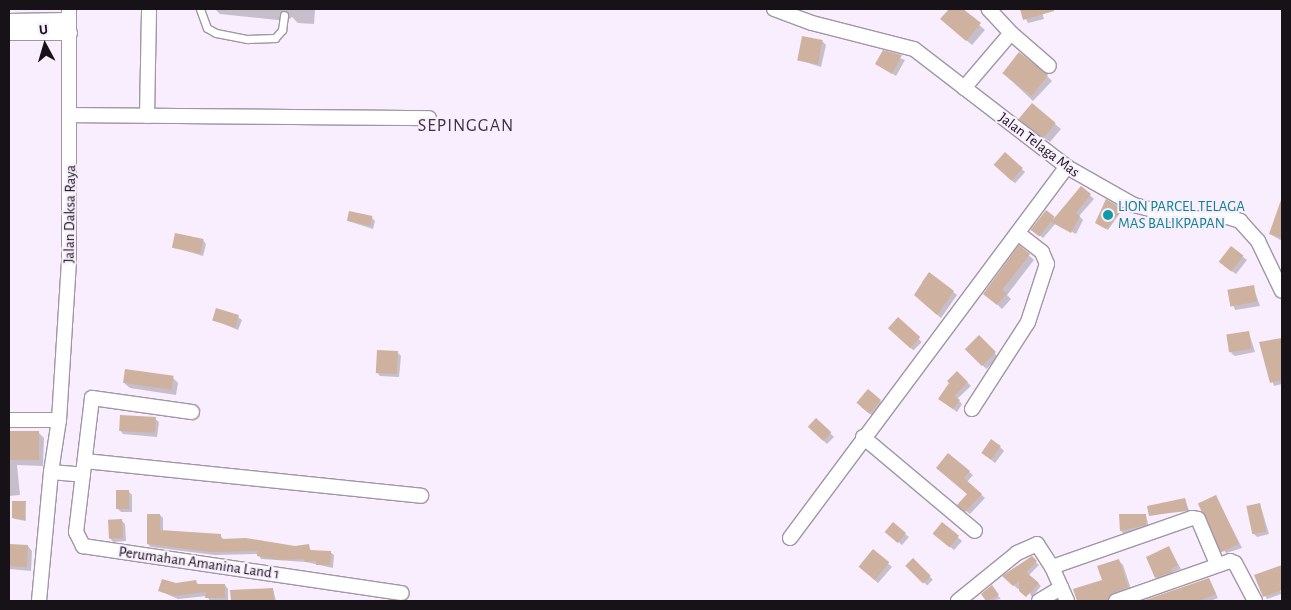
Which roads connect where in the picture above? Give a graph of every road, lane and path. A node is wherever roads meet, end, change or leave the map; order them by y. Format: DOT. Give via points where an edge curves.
graph roads {
  1 [pos="149,9"];
  2 [pos="200,9"];
  3 [pos="774,9"];
  4 [pos="989,9"];
  5 [pos="284,15"];
  6 [pos="9,21"];
  7 [pos="70,21"];
  8 [pos="9,33"];
  9 [pos="1011,33"];
  10 [pos="1049,66"];
  11 [pos="964,88"];
  12 [pos="72,115"];
  13 [pos="147,116"];
  14 [pos="429,118"];
  15 [pos="1067,168"];
  16 [pos="1018,233"];
  17 [pos="1278,270"];
  18 [pos="1282,291"];
  19 [pos="972,409"];
  20 [pos="192,412"];
  21 [pos="9,420"];
  22 [pos="59,420"];
  23 [pos="863,437"];
  24 [pos="84,461"];
  25 [pos="51,472"];
  26 [pos="83,475"];
  27 [pos="421,496"];
  28 [pos="976,531"];
  29 [pos="790,538"];
  30 [pos="1217,564"];
  31 [pos="1052,566"];
  32 [pos="1061,588"];
  33 [pos="402,593"];
  34 [pos="39,601"];
  35 [pos="958,601"];
  36 [pos="1039,601"];
  37 [pos="1067,601"];
  38 [pos="1116,601"];
  39 [pos="1254,601"];
  1 -- 13 [label="street"];
  2 -- 5 [label="lane" via="207,28 247,40 275,38 282,30"];
  3 -- 11 [label="street, Jalan Telaga Mas" via="812,23 914,49"];
  4 -- 9 [label="street"];
  6 -- 7 [label="street"];
  7 -- 8 [label="street"];
  7 -- 12 [label="street, Jalan Daksa Raya"];
  9 -- 10 [label="street"];
  9 -- 11 [label="street"];
  11 -- 15 [label="street, Jalan Telaga Mas"];
  12 -- 13 [label="street"];
  12 -- 22 [label="street, Jalan Daksa Raya" via="69,262"];
  13 -- 14 [label="street"];
  15 -- 16 [label="street"];
  15 -- 17 [label="street, Jalan Telaga Mas" via="1104,190 1160,213 1188,219 1228,217 1240,221"];
  16 -- 19 [label="street" via="1042,252 1047,264 1028,322"];
  16 -- 23 [label="street"];
  17 -- 18 [label="street, Jalan Telaga Mas"];
  20 -- 24 [label="street, Perumahan Amanina Land 1" via="92,398"];
  21 -- 22 [label="street"];
  22 -- 25 [label="street, Jalan Daksa Raya"];
  23 -- 28 [label="street"];
  23 -- 29 [label="street"];
  24 -- 26 [label="street, Perumahan Amanina Land 1"];
  24 -- 27 [label="street"];
  25 -- 26 [label="street"];
  25 -- 34 [label="street, Jalan Daksa Raya"];
  26 -- 33 [label="street, Perumahan Amanina Land 1" via="76,532 82,546"];
  30 -- 31 [label="street" via="1198,519 1192,518"];
  30 -- 38 [label="street"];
  30 -- 39 [label="street" via="1235,563"];
  31 -- 32 [label="street"];
  31 -- 35 [label="street" via="1037,544 1030,546"];
  32 -- 36 [label="street"];
  32 -- 37 [label="street"];
}
